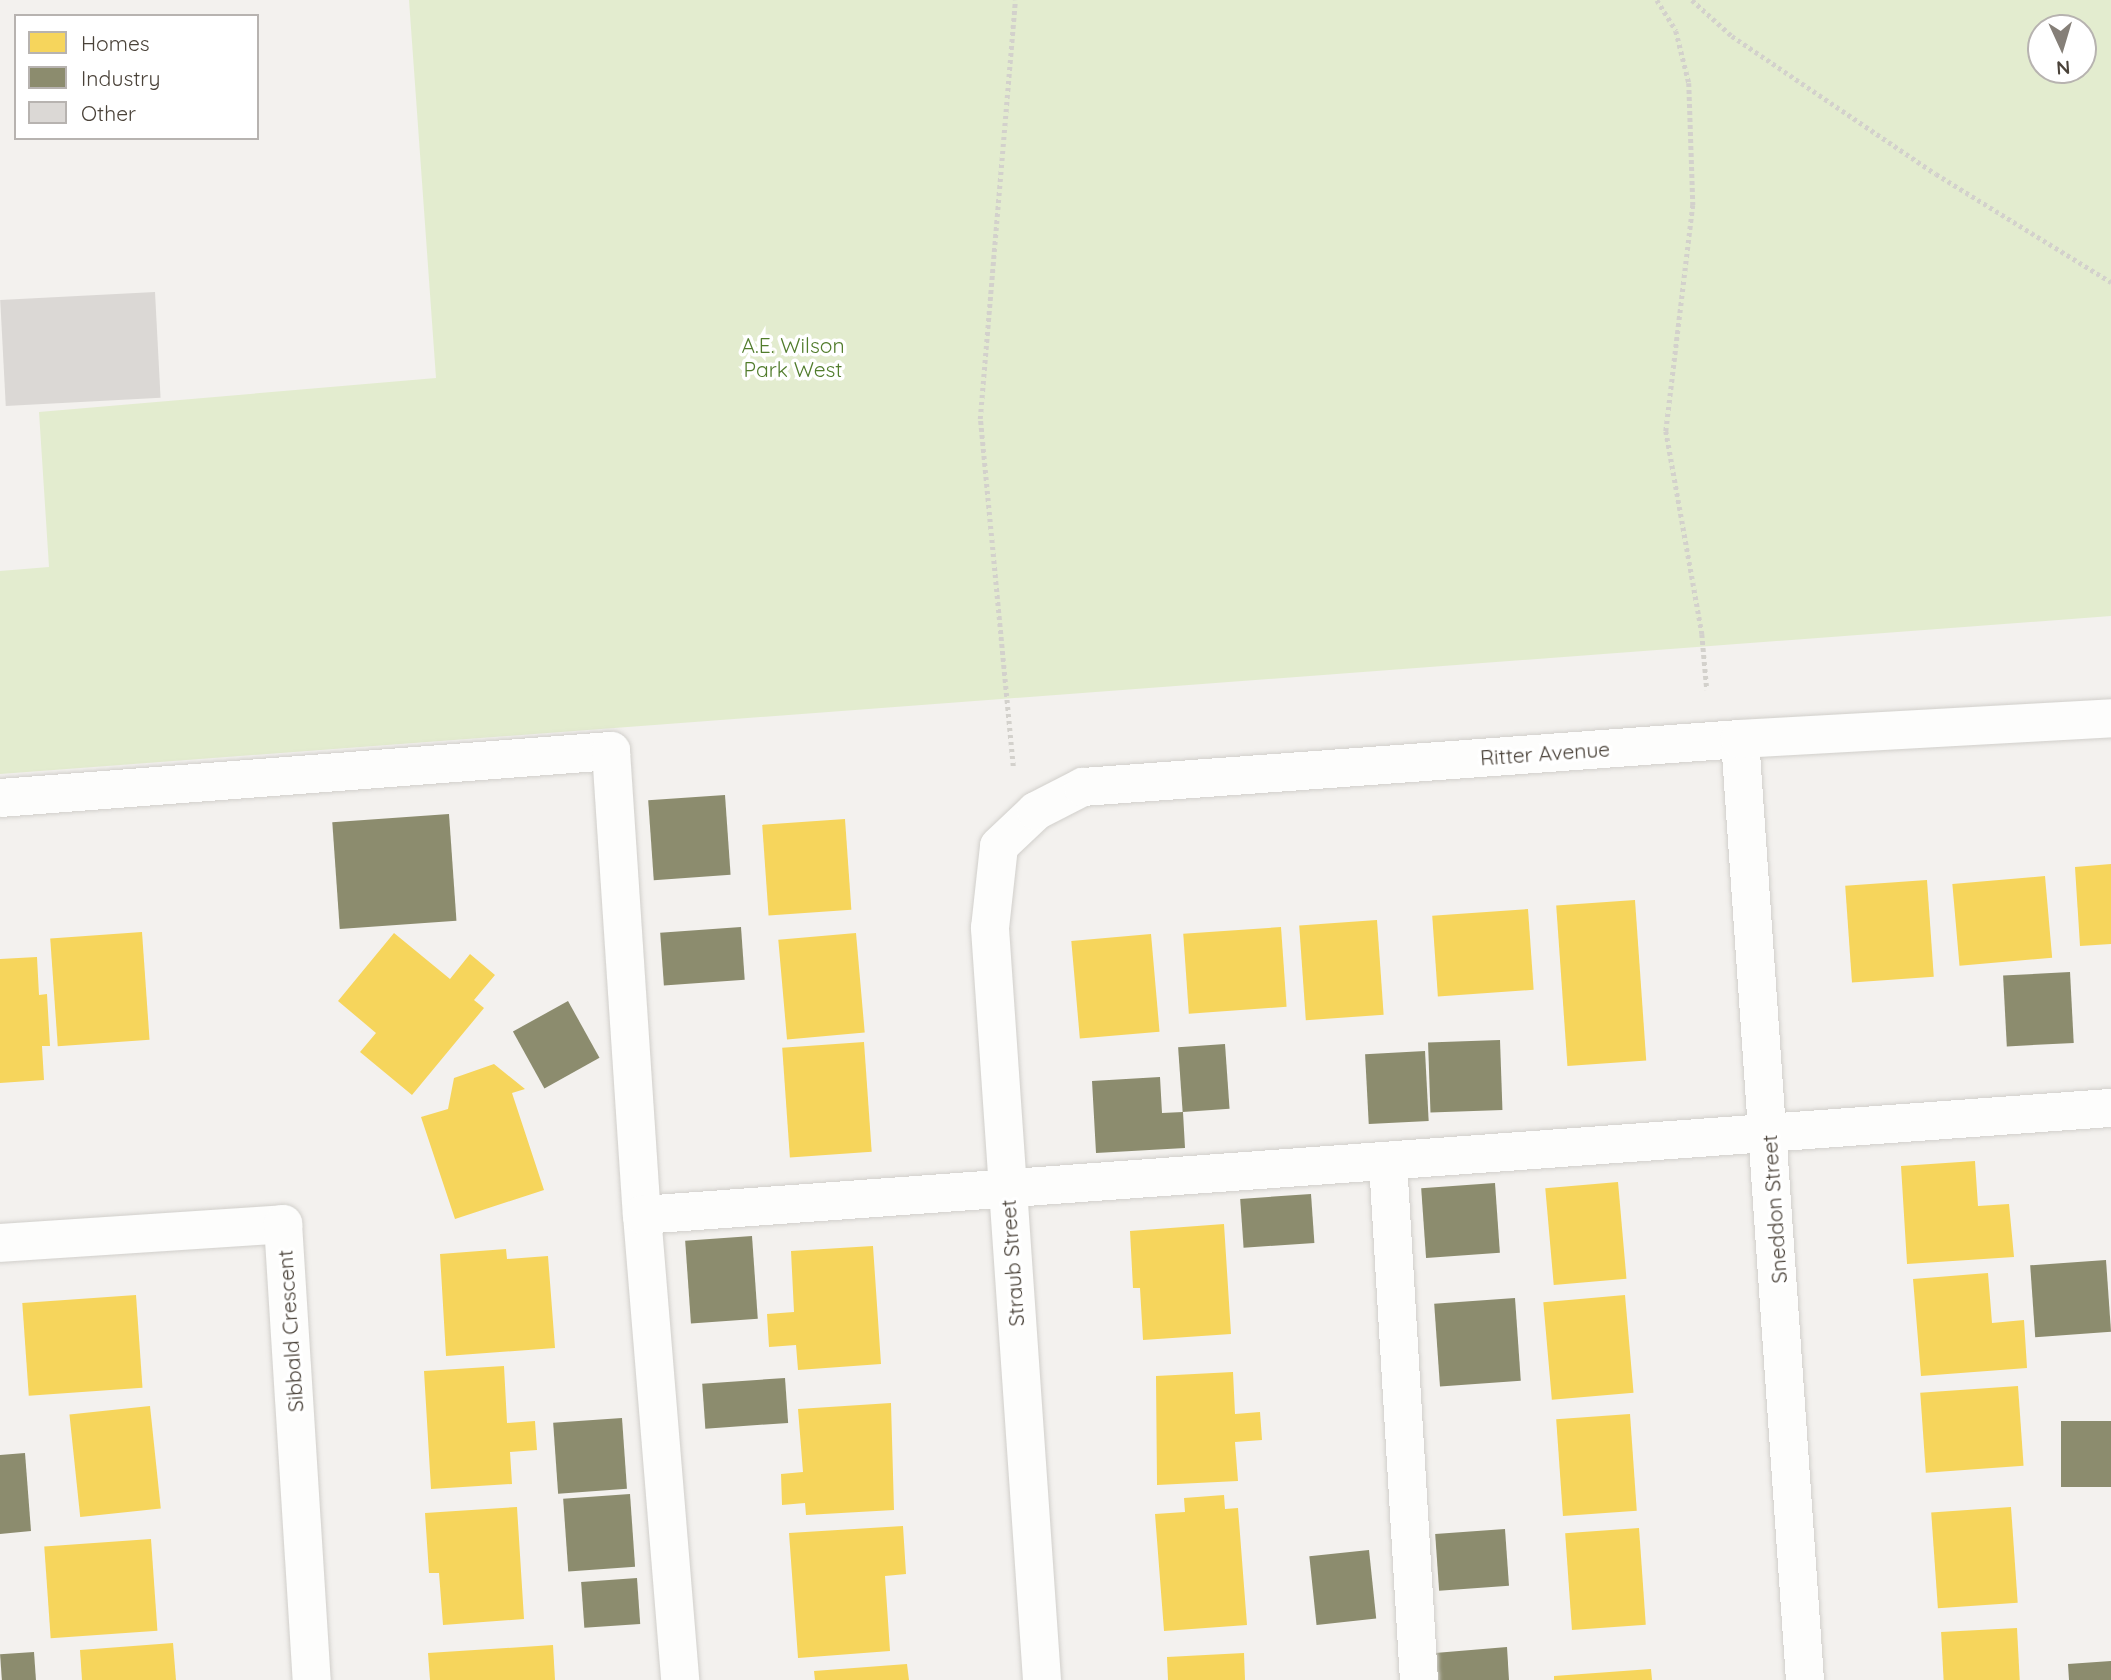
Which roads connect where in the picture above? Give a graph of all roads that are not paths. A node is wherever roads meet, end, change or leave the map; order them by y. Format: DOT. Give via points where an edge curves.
graph roads {
  1 [pos="2111,718"];
  2 [pos="1726,740"];
  3 [pos="0,798"];
  4 [pos="999,846"];
  5 [pos="2111,1108"];
  6 [pos="1769,1136"];
  7 [pos="1388,1162"];
  8 [pos="1006,1189"];
  9 [pos="642,1215"];
  10 [pos="0,1243"];
  11 [pos="312,1680"];
  12 [pos="680,1680"];
  13 [pos="1042,1680"];
  14 [pos="1419,1680"];
  15 [pos="1805,1680"];
  1 -- 2 [label="street, Ritter Avenue"];
  2 -- 4 [label="street, Ritter Avenue" via="1083,787 1036,811"];
  2 -- 6 [label="street, Sneddon Street"];
  3 -- 9 [label="street" via="611,751"];
  4 -- 8 [label="street, Straub Street" via="990,928"];
  5 -- 6 [label="street"];
  6 -- 7 [label="street"];
  6 -- 15 [label="street, Sneddon Street"];
  7 -- 8 [label="street"];
  7 -- 14 [label="street"];
  8 -- 9 [label="street"];
  8 -- 13 [label="street, Straub Street"];
  9 -- 12 [label="street"];
  10 -- 11 [label="street, Sibbald Crescent" via="283,1224"];
}
